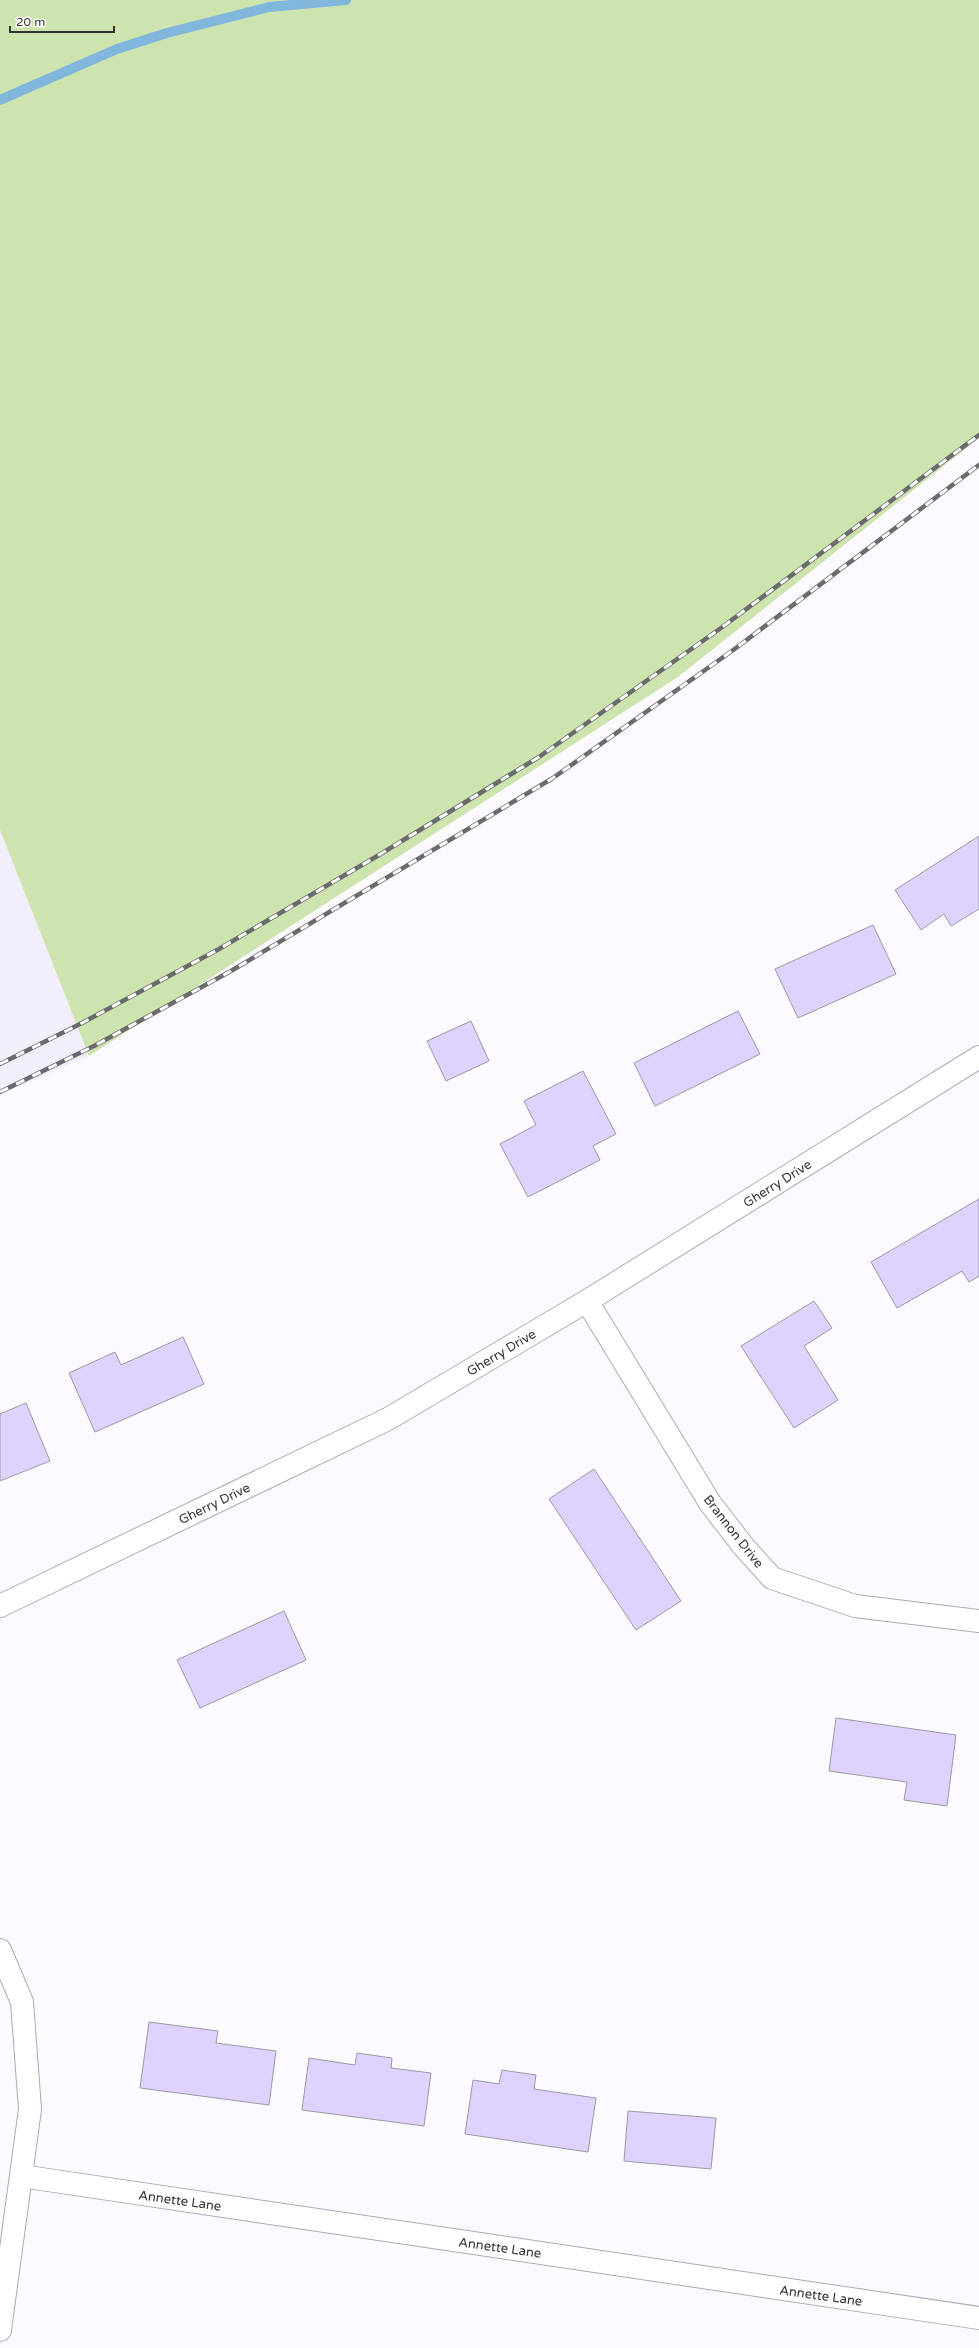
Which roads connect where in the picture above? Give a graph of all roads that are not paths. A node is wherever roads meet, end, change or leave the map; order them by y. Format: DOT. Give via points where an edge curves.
graph roads {
  1 [pos="979,1057"];
  2 [pos="587,1300"];
  3 [pos="0,1606"];
  4 [pos="979,1621"];
  5 [pos="0,1950"];
  6 [pos="21,2176"];
  7 [pos="979,2318"];
  8 [pos="0,2330"];
  1 -- 2 [label="street, Gherry Drive"];
  2 -- 3 [label="street, Gherry Drive" via="388,1419"];
  2 -- 4 [label="street, Brannon Drive" via="710,1503 772,1578 854,1606"];
  5 -- 6 [label="street" via="22,2002 30,2109"];
  6 -- 7 [label="street, Annette Lane"];
  6 -- 8 [label="street"];
}
